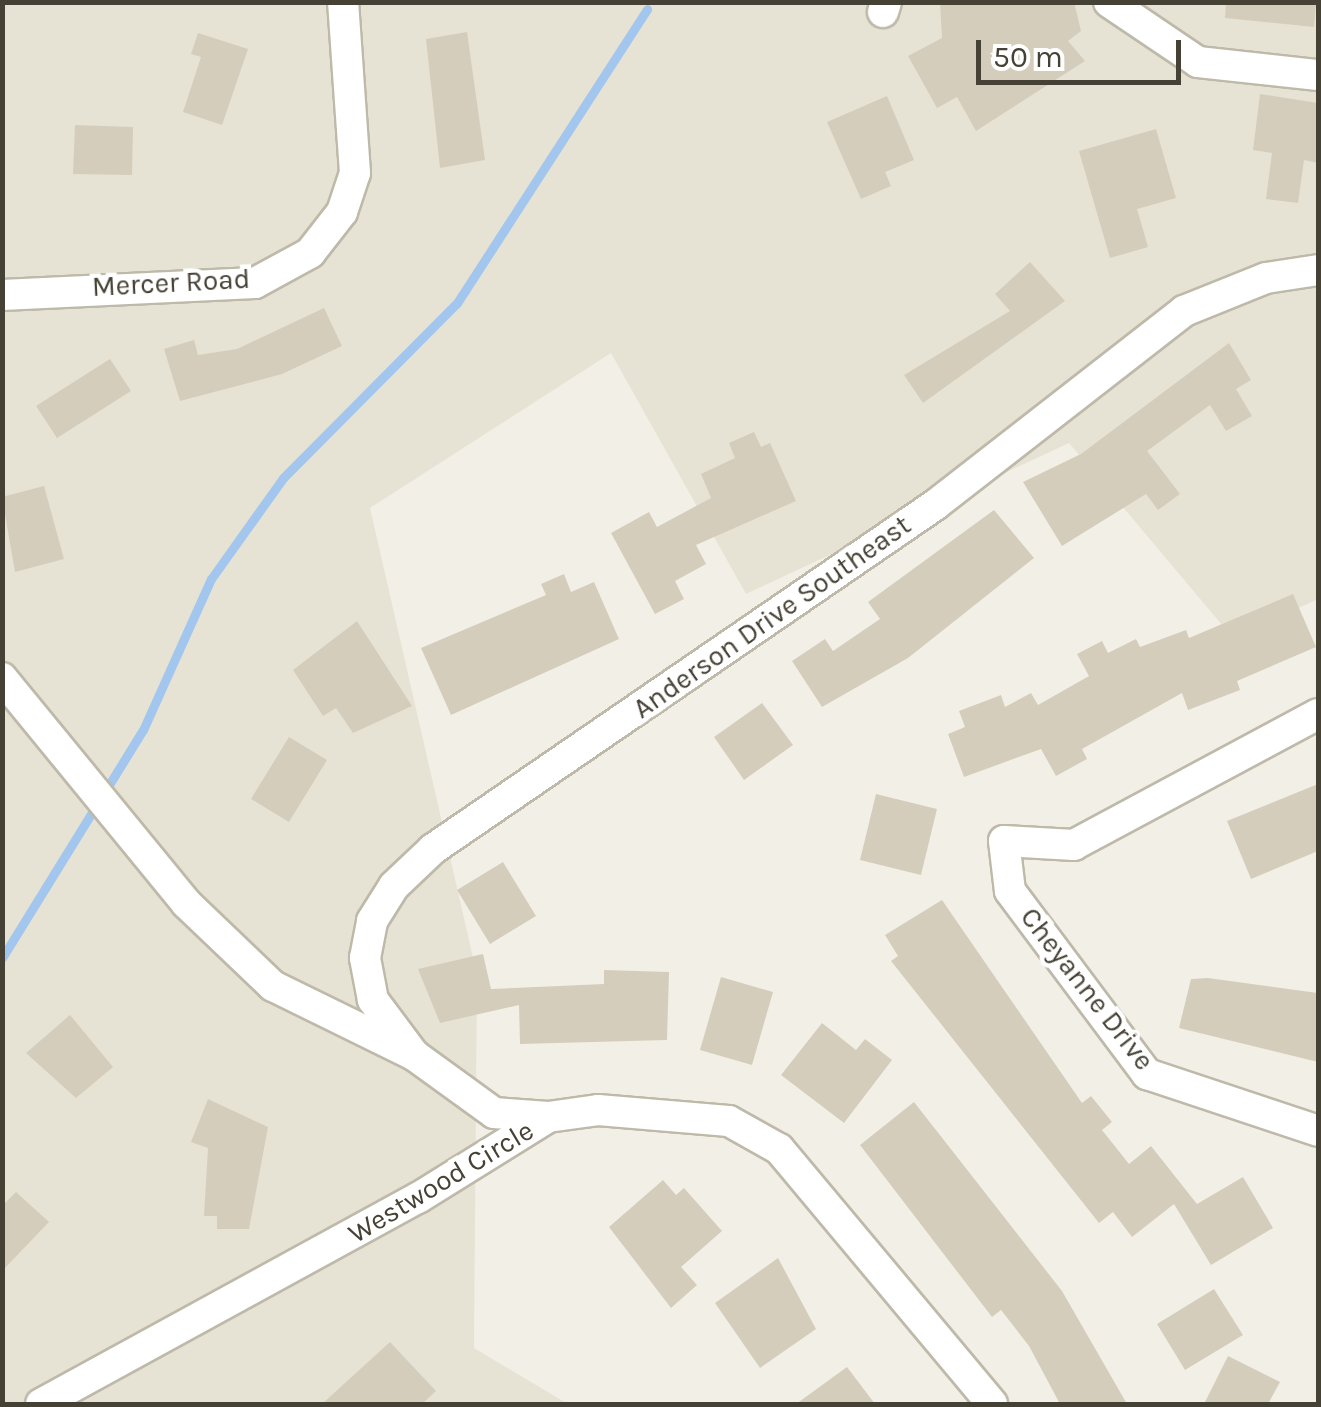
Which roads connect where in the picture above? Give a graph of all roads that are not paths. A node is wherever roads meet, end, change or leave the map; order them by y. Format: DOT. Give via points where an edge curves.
graph roads {
  1 [pos="344,2"];
  2 [pos="1110,2"];
  3 [pos="1318,75"];
  4 [pos="1318,270"];
  5 [pos="2,295"];
  6 [pos="2,678"];
  7 [pos="1318,714"];
  8 [pos="414,1056"];
  9 [pos="548,1117"];
  10 [pos="1318,1131"];
  11 [pos="41,1404"];
  12 [pos="992,1404"];
  1 -- 5 [label="street, Mercer Road" via="355,173 342,212 310,253 255,283"];
  2 -- 3 [label="street" via="1198,62"];
  4 -- 8 [label="street, Anderson Drive Southeast" via="1266,278 1184,311 935,506 433,850 394,886 372,921 365,958 373,1000"];
  6 -- 8 [label="street, Anderson Drive Southeast" via="186,903 273,986"];
  7 -- 10 [label="street, Cheyanne Drive" via="1074,845 1004,841 1010,890 1146,1074"];
  8 -- 9 [label="street, Anderson Drive Southeast" via="494,1112"];
  9 -- 11 [label="street, Westwood Circle" via="418,1198"];
  9 -- 12 [label="street, Westwood Circle" via="668,1112 729,1121 779,1149"];
}
